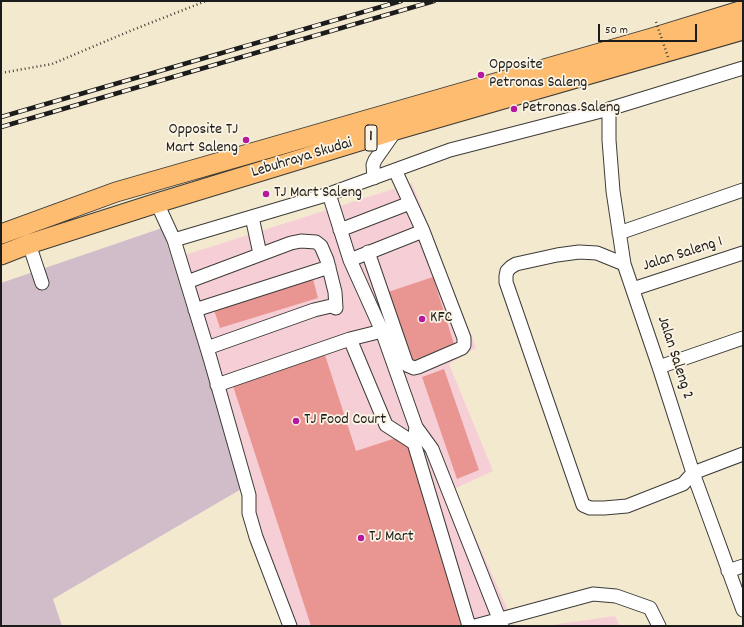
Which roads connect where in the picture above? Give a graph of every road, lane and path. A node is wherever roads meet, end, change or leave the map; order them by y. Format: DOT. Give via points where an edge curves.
graph roads {
  1 [pos="206,1"];
  2 [pos="743,10"];
  3 [pos="656,22"];
  4 [pos="743,30"];
  5 [pos="669,60"];
  6 [pos="743,68"];
  7 [pos="1,73"];
  8 [pos="609,109"];
  9 [pos="396,130"];
  10 [pos="395,170"];
  11 [pos="374,178"];
  12 [pos="743,190"];
  13 [pos="329,194"];
  14 [pos="157,203"];
  15 [pos="410,203"];
  16 [pos="252,217"];
  17 [pos="340,230"];
  18 [pos="423,231"];
  19 [pos="620,233"];
  20 [pos="1,234"];
  21 [pos="174,240"];
  22 [pos="29,244"];
  23 [pos="368,252"];
  24 [pos="743,252"];
  25 [pos="260,254"];
  26 [pos="1,255"];
  27 [pos="350,260"];
  28 [pos="624,264"];
  29 [pos="329,267"];
  30 [pos="187,282"];
  31 [pos="42,283"];
  32 [pos="633,289"];
  33 [pos="195,310"];
  34 [pos="382,331"];
  35 [pos="743,338"];
  36 [pos="350,339"];
  37 [pos="207,348"];
  38 [pos="659,367"];
  39 [pos="217,385"];
  40 [pos="416,427"];
  41 [pos="414,443"];
  42 [pos="743,454"];
  43 [pos="693,472"];
  44 [pos="743,566"];
  45 [pos="728,571"];
  46 [pos="743,610"];
  47 [pos="500,623"];
  48 [pos="290,626"];
  49 [pos="469,626"];
  50 [pos="474,626"];
  51 [pos="659,626"];
  1 -- 7 [label="path" via="52,64"];
  2 -- 20 [label="highway, Lebuhraya Skudai / 1" via="116,192"];
  3 -- 5 [label="path, bridge"];
  4 -- 9 [label="highway, Lebuhraya Skudai / 1"];
  6 -- 8 [label="street"];
  8 -- 10 [label="street" via="450,150"];
  8 -- 19 [label="street, Jalan Saleng 2" via="613,191"];
  9 -- 11 [label="street" via="375,160"];
  9 -- 14 [label="highway, Lebuhraya Skudai / 1"];
  10 -- 11 [label="street"];
  10 -- 15 [label="street"];
  11 -- 13 [label="street"];
  12 -- 19 [label="street"];
  13 -- 16 [label="street"];
  13 -- 17 [label="street"];
  14 -- 21 [label="street"];
  14 -- 22 [label="highway, Lebuhraya Skudai / 1"];
  15 -- 17 [label="street"];
  15 -- 18 [label="street"];
  16 -- 21 [label="street"];
  16 -- 25 [label="street"];
  17 -- 27 [label="street"];
  18 -- 23 [label="street"];
  18 -- 23 [label="street" via="465,341 459,350 418,367 410,367 405,361"];
  19 -- 28 [label="street, Jalan Saleng 2"];
  21 -- 30 [label="street"];
  22 -- 26 [label="highway, Lebuhraya Skudai / 1"];
  22 -- 31 [label="street"];
  23 -- 27 [label="street"];
  24 -- 32 [label="street, Jalan Saleng 1"];
  25 -- 29 [label="street" via="291,243 313,241 321,246"];
  25 -- 30 [label="street"];
  27 -- 34 [label="street"];
  28 -- 32 [label="street, Jalan Saleng 2"];
  28 -- 43 [label="street" via="597,253 557,255 516,264 507,271 506,282 583,505 590,508 627,506 683,484"];
  29 -- 33 [label="street"];
  29 -- 37 [label="street" via="336,308 331,306 314,310"];
  30 -- 33 [label="street"];
  32 -- 38 [label="street, Jalan Saleng 2"];
  33 -- 37 [label="street"];
  34 -- 36 [label="street"];
  34 -- 40 [label="street"];
  35 -- 38 [label="street"];
  36 -- 39 [label="street"];
  36 -- 41 [label="street" via="386,425"];
  37 -- 39 [label="street"];
  38 -- 43 [label="street, Jalan Saleng 2"];
  39 -- 48 [label="street" via="249,495 249,513"];
  40 -- 41 [label="street"];
  40 -- 47 [label="street" via="432,449"];
  41 -- 49 [label="street"];
  42 -- 43 [label="street"];
  43 -- 45 [label="street, Jalan Saleng 2"];
  44 -- 45 [label="street"];
  45 -- 46 [label="street, Jalan Saleng 2"];
  47 -- 50 [label="street"];
  47 -- 51 [label="street" via="593,594 616,596 650,608"];
}
